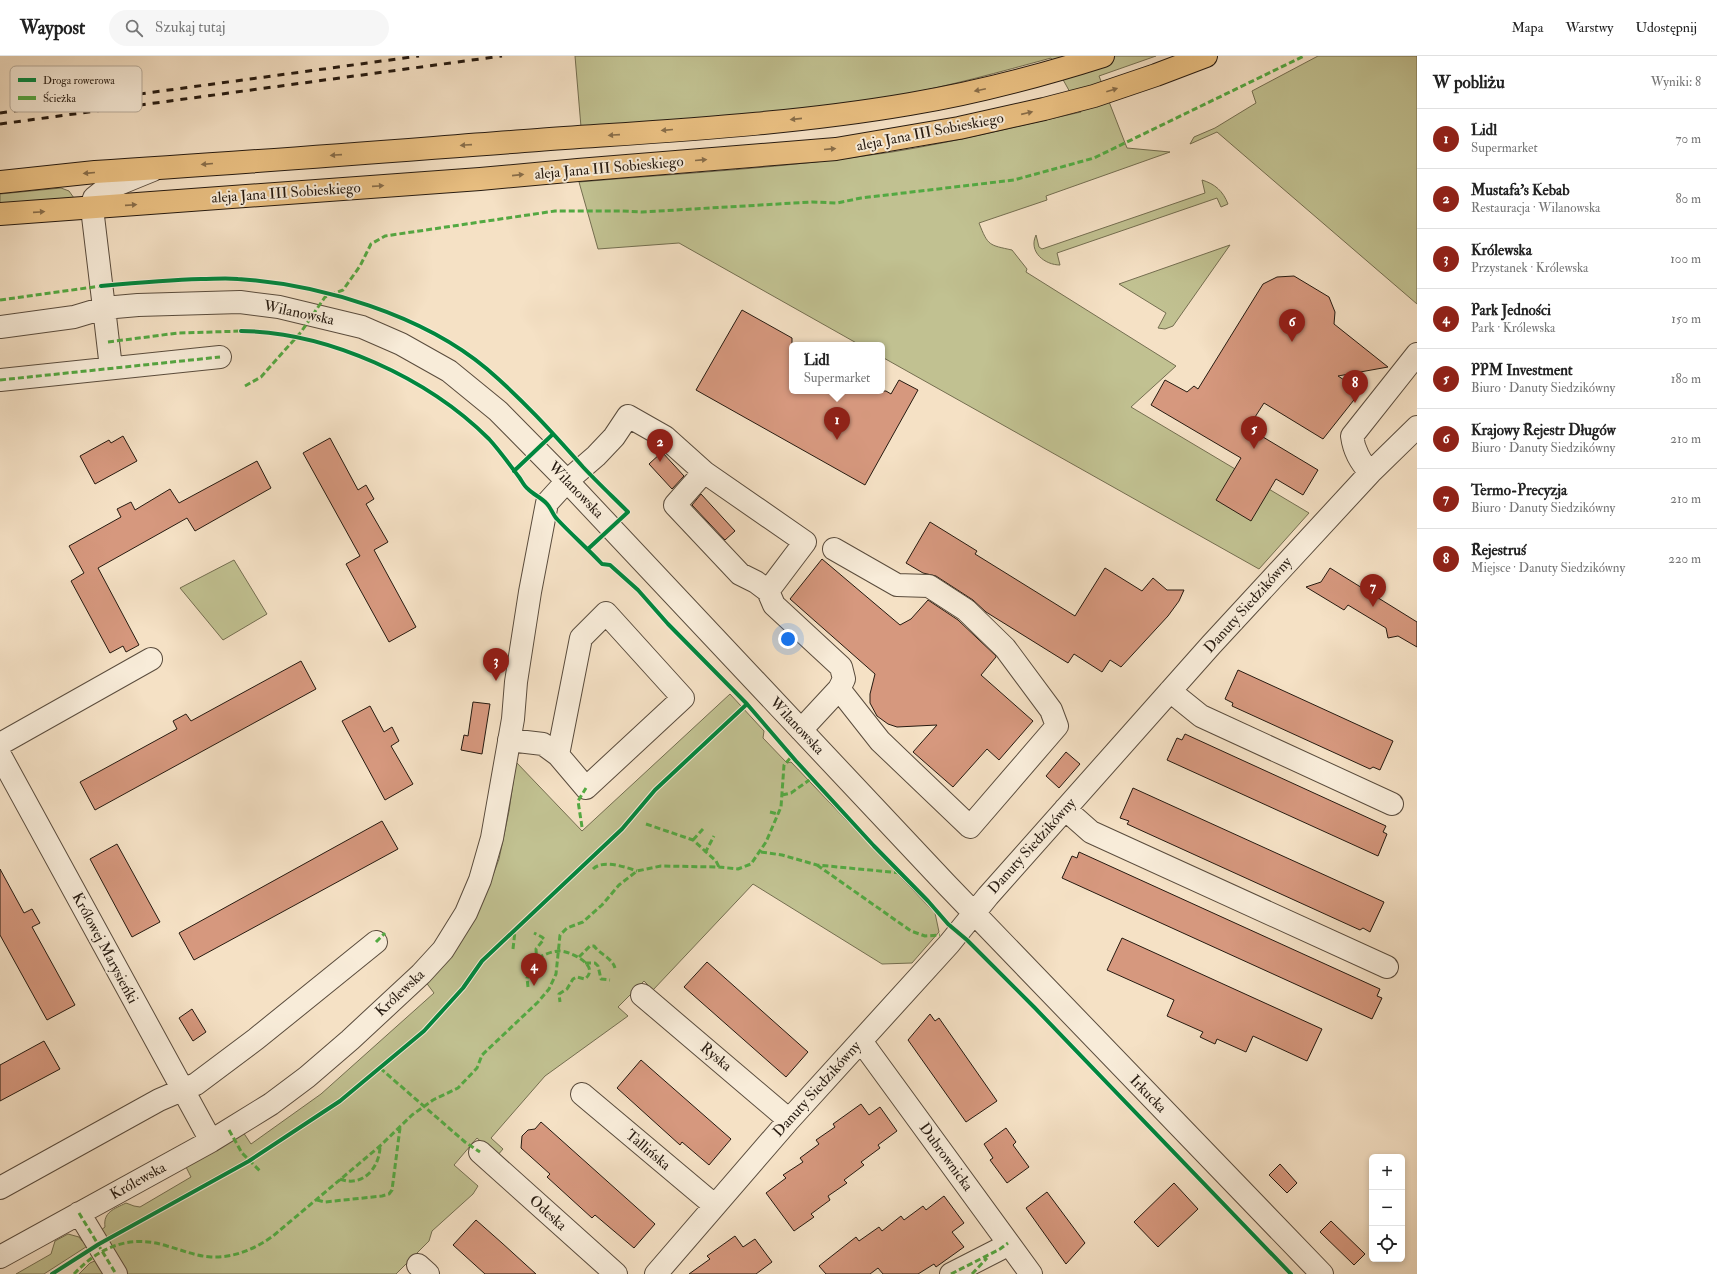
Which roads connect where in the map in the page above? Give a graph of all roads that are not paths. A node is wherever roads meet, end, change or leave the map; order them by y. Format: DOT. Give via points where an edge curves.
graph roads {
  1 [pos="1103,56"];
  2 [pos="1206,56"];
  3 [pos="156,168"];
  4 [pos="0,182"];
  5 [pos="92,208"];
  6 [pos="0,214"];
  7 [pos="104,308"];
  8 [pos="0,327"];
  9 [pos="1417,354"];
  10 [pos="220,357"];
  11 [pos="111,368"];
  12 [pos="0,380"];
  13 [pos="1417,427"];
  14 [pos="704,472"];
  15 [pos="1370,473"];
  16 [pos="567,481"];
  17 [pos="834,549"];
  18 [pos="768,591"];
  19 [pos="151,659"];
  20 [pos="839,689"];
  21 [pos="1170,691"];
  22 [pos="801,730"];
  23 [pos="509,740"];
  24 [pos="0,744"];
  25 [pos="0,755"];
  26 [pos="558,755"];
  27 [pos="1392,804"];
  28 [pos="1066,809"];
  29 [pos="974,913"];
  30 [pos="376,942"];
  31 [pos="1387,967"];
  32 [pos="642,995"];
  33 [pos="860,1041"];
  34 [pos="184,1090"];
  35 [pos="582,1094"];
  36 [pos="789,1120"];
  37 [pos="211,1141"];
  38 [pos="480,1152"];
  39 [pos="0,1188"];
  40 [pos="714,1205"];
  41 [pos="79,1213"];
  42 [pos="1000,1248"];
  43 [pos="0,1257"];
  44 [pos="658,1273"];
  45 [pos="116,1274"];
  46 [pos="616,1274"];
  47 [pos="951,1274"];
  48 [pos="972,1274"];
  49 [pos="1031,1274"];
  50 [pos="1322,1274"];
  1 -- 3 [label="main road, aleja Jana III Sobieskiego, one-way" via="953,96 840,115"];
  5 -- 2 [label="main road, aleja Jana III Sobieskiego, one-way" via="836,149 959,128 1075,101"];
  3 -- 4 [label="main road, aleja Jana III Sobieskiego, one-way"];
  3 -- 5 [label="street" via="104,190 94,198"];
  6 -- 5 [label="main road, aleja Jana III Sobieskiego, one-way"];
  5 -- 7 [label="street"];
  7 -- 8 [label="street, Wilanowska" via="74,317"];
  7 -- 11 [label="street"];
  7 -- 16 [label="street, Wilanowska" via="240,302 279,307 362,328 401,344 449,371 498,410"];
  9 -- 15 [label="street" via="1352,436 1360,461"];
  10 -- 11 [label="street"];
  11 -- 12 [label="street"];
  13 -- 15 [label="street, Danuty Siedzikówny"];
  14 -- 16 [label="street, Królewska" via="665,437 628,416 614,437"];
  14 -- 18 [label="street" via="675,505 740,574"];
  14 -- 18 [label="street" via="805,542"];
  15 -- 21 [label="street, Danuty Siedzikówny"];
  16 -- 22 [label="street, Wilanowska"];
  16 -- 23 [label="street, Królewska" via="547,503 530,592"];
  17 -- 20 [label="street" via="897,585 929,586 966,610 1005,648 1052,710 1057,726 970,827 880,740"];
  18 -- 20 [label="street" via="774,605 841,667 844,679"];
  19 -- 24 [label="street"];
  20 -- 22 [label="street"];
  21 -- 27 [label="street" via="1201,716"];
  21 -- 28 [label="street, Danuty Siedzikówny"];
  22 -- 29 [label="street, Wilanowska"];
  23 -- 26 [label="street" via="543,744"];
  23 -- 37 [label="street, Królewska" via="497,817 480,880 466,913 443,950 421,974 307,1077 271,1104"];
  25 -- 34 [label="street, Królowej Marysieńki"];
  26 -- 26 [label="street" via="581,638 606,613 683,698 586,788"];
  28 -- 29 [label="street, Danuty Siedzikówny"];
  28 -- 31 [label="street" via="1091,832"];
  29 -- 33 [label="street, Danuty Siedzikówny"];
  29 -- 50 [label="street, Irkucka"];
  30 -- 34 [label="street" via="256,1039 196,1084"];
  32 -- 36 [label="street, Ryska"];
  33 -- 36 [label="street, Danuty Siedzikówny"];
  33 -- 42 [label="street, Dubrownicka"];
  34 -- 37 [label="street, Królowej Marysieńki"];
  34 -- 39 [label="street" via="159,1100"];
  35 -- 40 [label="street, Tallińska"];
  36 -- 40 [label="street, Danuty Siedzikówny"];
  37 -- 41 [label="street, Królewska"];
  38 -- 46 [label="street, Odeska"];
  40 -- 44 [label="street, Danuty Siedzikówny"];
  41 -- 43 [label="street, Królewska"];
  41 -- 45 [label="street"];
  42 -- 47 [label="street"];
  42 -- 48 [label="street"];
  42 -- 49 [label="street, Dubrownicka"];
}
